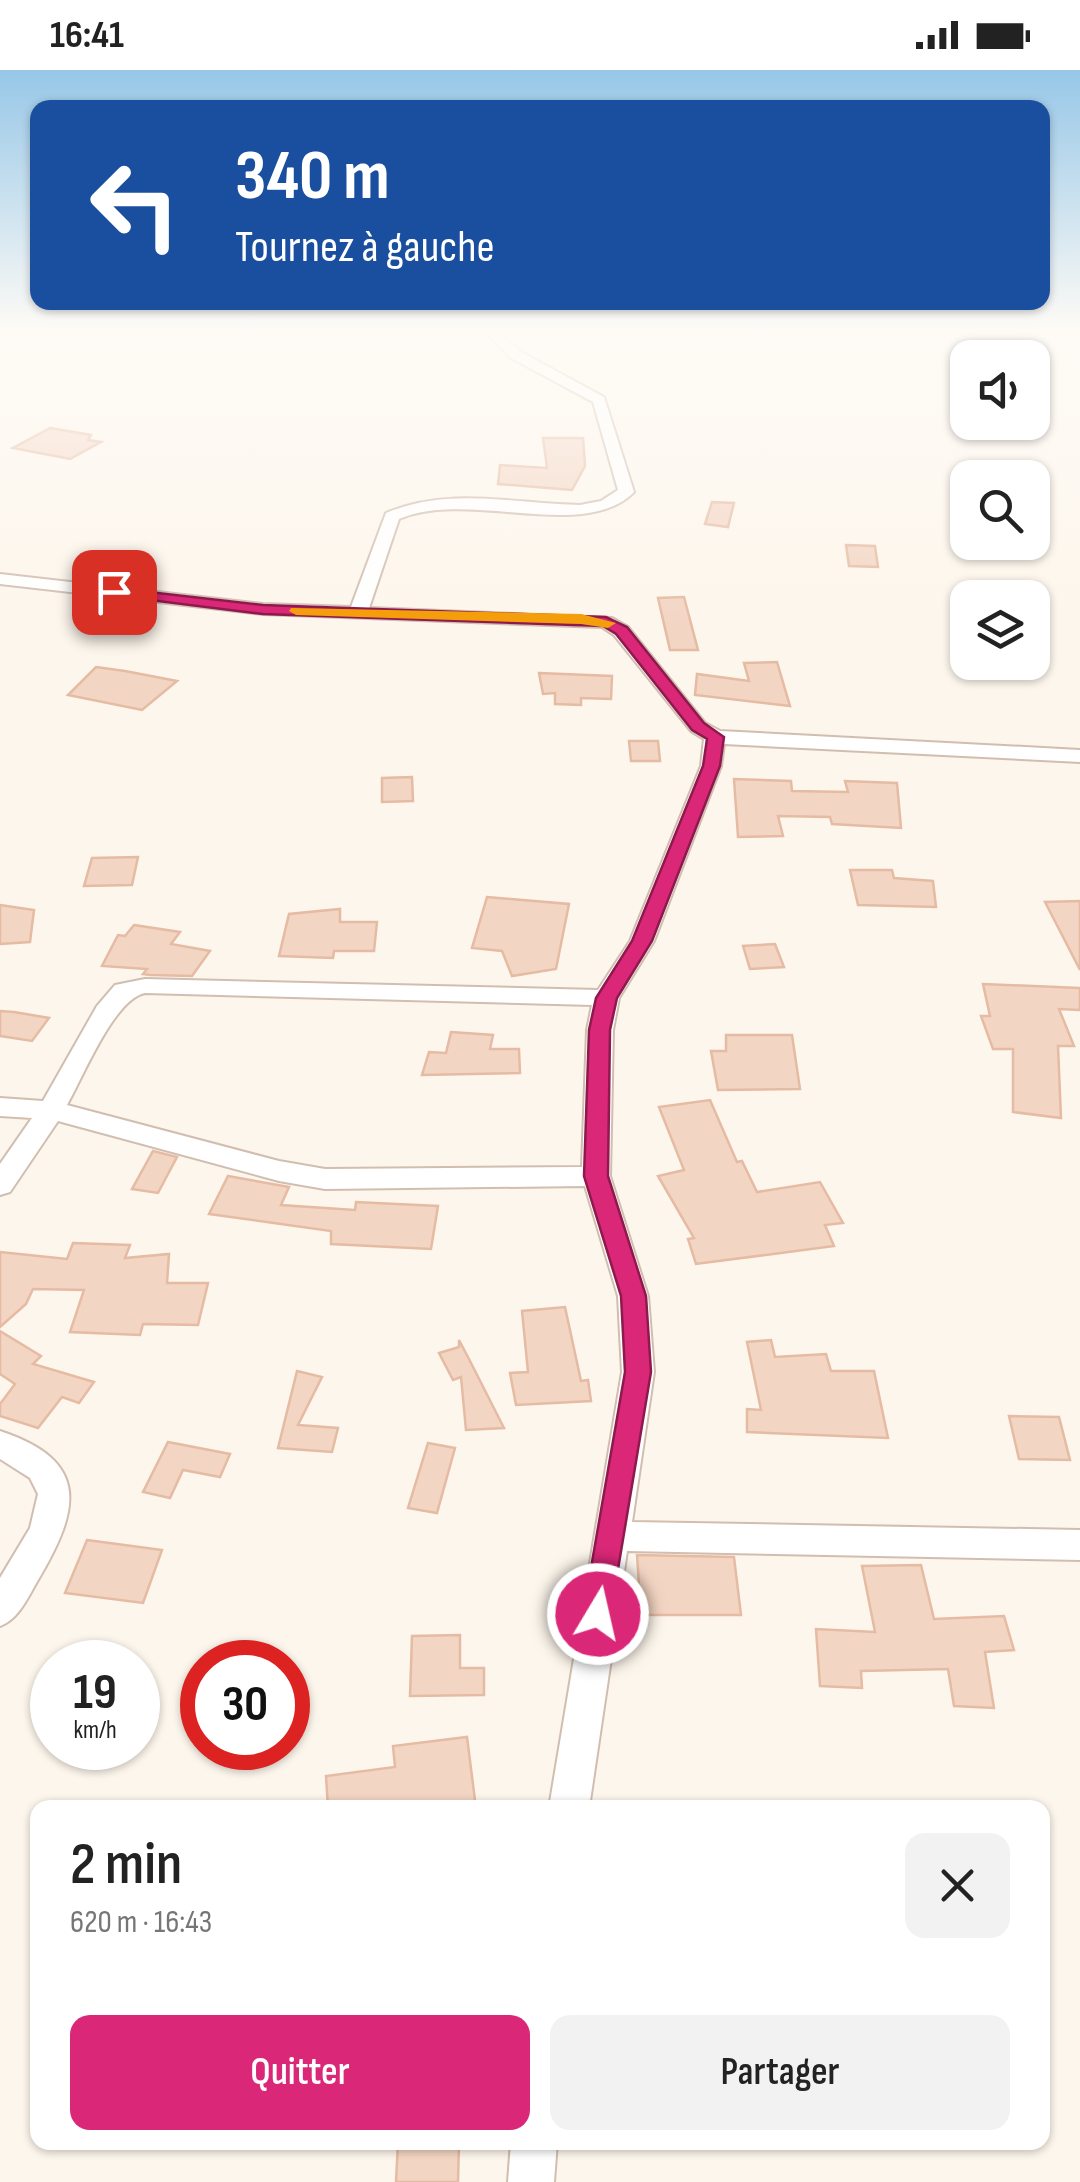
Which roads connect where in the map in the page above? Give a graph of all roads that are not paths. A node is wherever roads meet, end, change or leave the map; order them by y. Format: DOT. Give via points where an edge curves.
graph roads {
  1 [pos="607,429"];
  2 [pos="0,579"];
  3 [pos="358,613"];
  4 [pos="715,737"];
  5 [pos="1080,756"];
  6 [pos="606,998"];
  7 [pos="0,1108"];
  8 [pos="52,1110"];
  9 [pos="596,1176"];
  10 [pos="0,1184"];
  11 [pos="0,1444"];
  12 [pos="610,1536"];
  13 [pos="1080,1545"];
  14 [pos="0,1610"];
  15 [pos="570,1800"];
  16 [pos="533,2150"];
  17 [pos="531,2182"];
  1 -- 3 [label="street" via="626,492 617,501 580,510 448,500 406,507 392,516"];
  2 -- 3 [label="street" via="263,610"];
  3 -- 4 [label="street" via="606,622 621,630 698,726"];
  4 -- 5 [label="street"];
  4 -- 6 [label="street" via="711,766 642,941"];
  6 -- 8 [label="street" via="124,990"];
  6 -- 9 [label="street"];
  7 -- 8 [label="street"];
  8 -- 9 [label="street" via="325,1179"];
  8 -- 10 [label="street"];
  9 -- 12 [label="street" via="633,1296 638,1372"];
  11 -- 14 [label="street" via="51,1478 56,1506"];
  12 -- 13 [label="street"];
  12 -- 15 [label="street"];
  16 -- 17 [label="street"];
}
